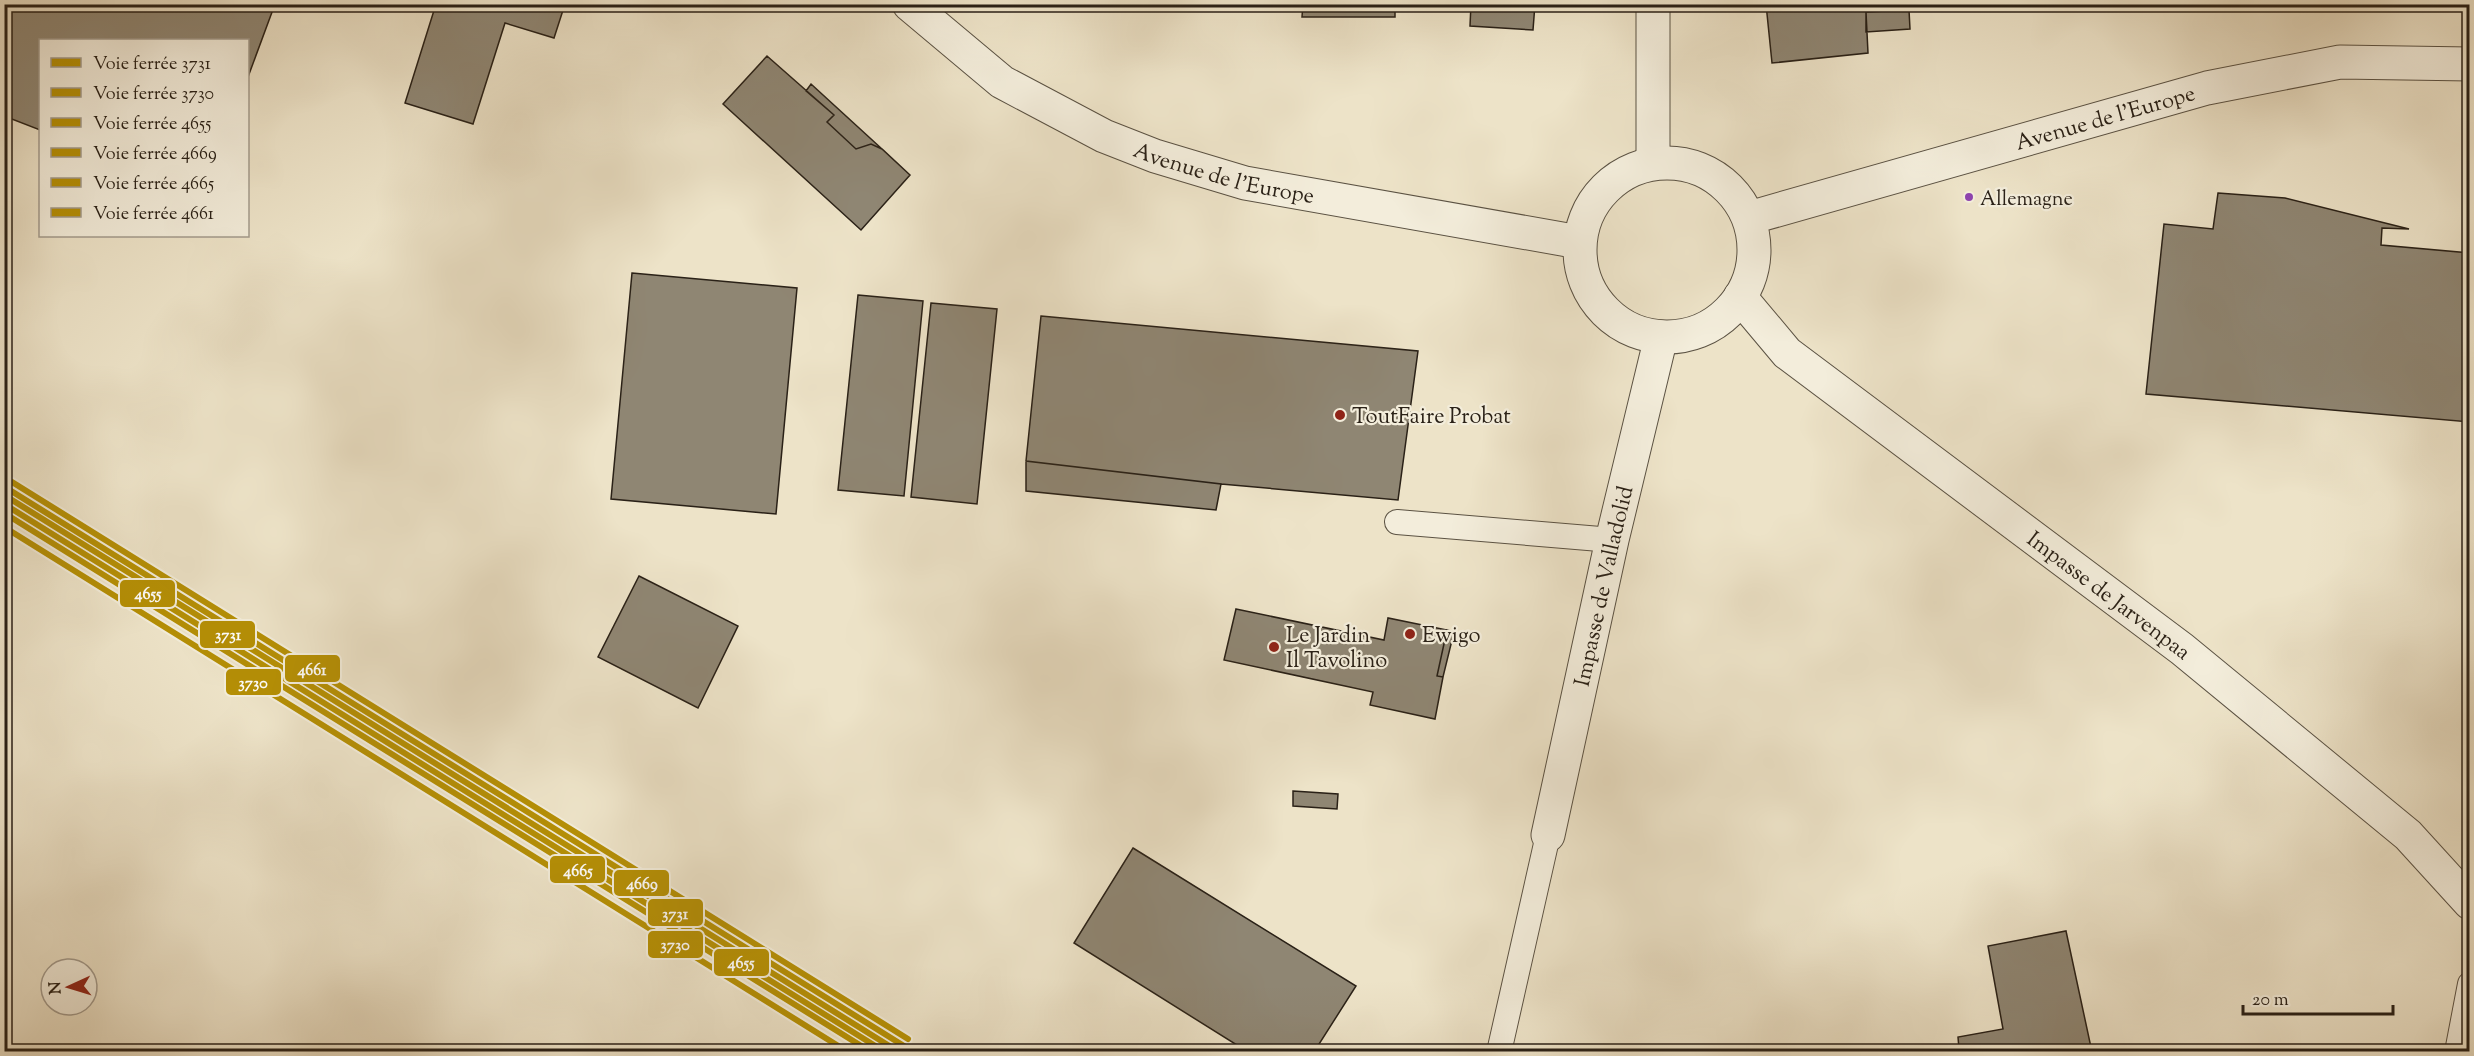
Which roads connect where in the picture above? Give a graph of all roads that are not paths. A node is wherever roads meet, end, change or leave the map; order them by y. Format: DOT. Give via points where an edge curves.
graph roads {
  1 [pos="909,4"];
  2 [pos="1653,4"];
  3 [pos="2469,64"];
  4 [pos="1653,162"];
  5 [pos="1749,218"];
  6 [pos="1579,242"];
  7 [pos="1740,297"];
  8 [pos="1661,337"];
  9 [pos="1397,522"];
  10 [pos="1612,540"];
  11 [pos="1548,836"];
  12 [pos="2469,903"];
  13 [pos="2469,984"];
  14 [pos="1499,1052"];
  15 [pos="2457,1052"];
  1 -- 6 [label="street, Avenue de l'Europe" via="1002,82 1104,136 1155,156 1245,183"];
  2 -- 4 [label="street"];
  3 -- 5 [label="street, Avenue de l'Europe" via="2340,62 2207,88"];
  4 -- 5 [label="street" via="1683,163 1711,173 1734,192"];
  4 -- 6 [label="street" via="1631,169 1595,198"];
  5 -- 7 [label="street" via="1754,245 1752,272"];
  6 -- 8 [label="street" via="1581,270 1592,296 1610,317 1634,331"];
  7 -- 8 [label="street" via="1725,315 1706,328 1684,336"];
  7 -- 12 [label="street, Impasse de Jarvenpaa" via="1787,353 2182,649 2408,835"];
  8 -- 10 [label="street, Impasse de Valladolid"];
  9 -- 10 [label="lane"];
  10 -- 11 [label="street, Impasse de Valladolid"];
  11 -- 14 [label="lane"];
  13 -- 15 [label="lane"];
}
